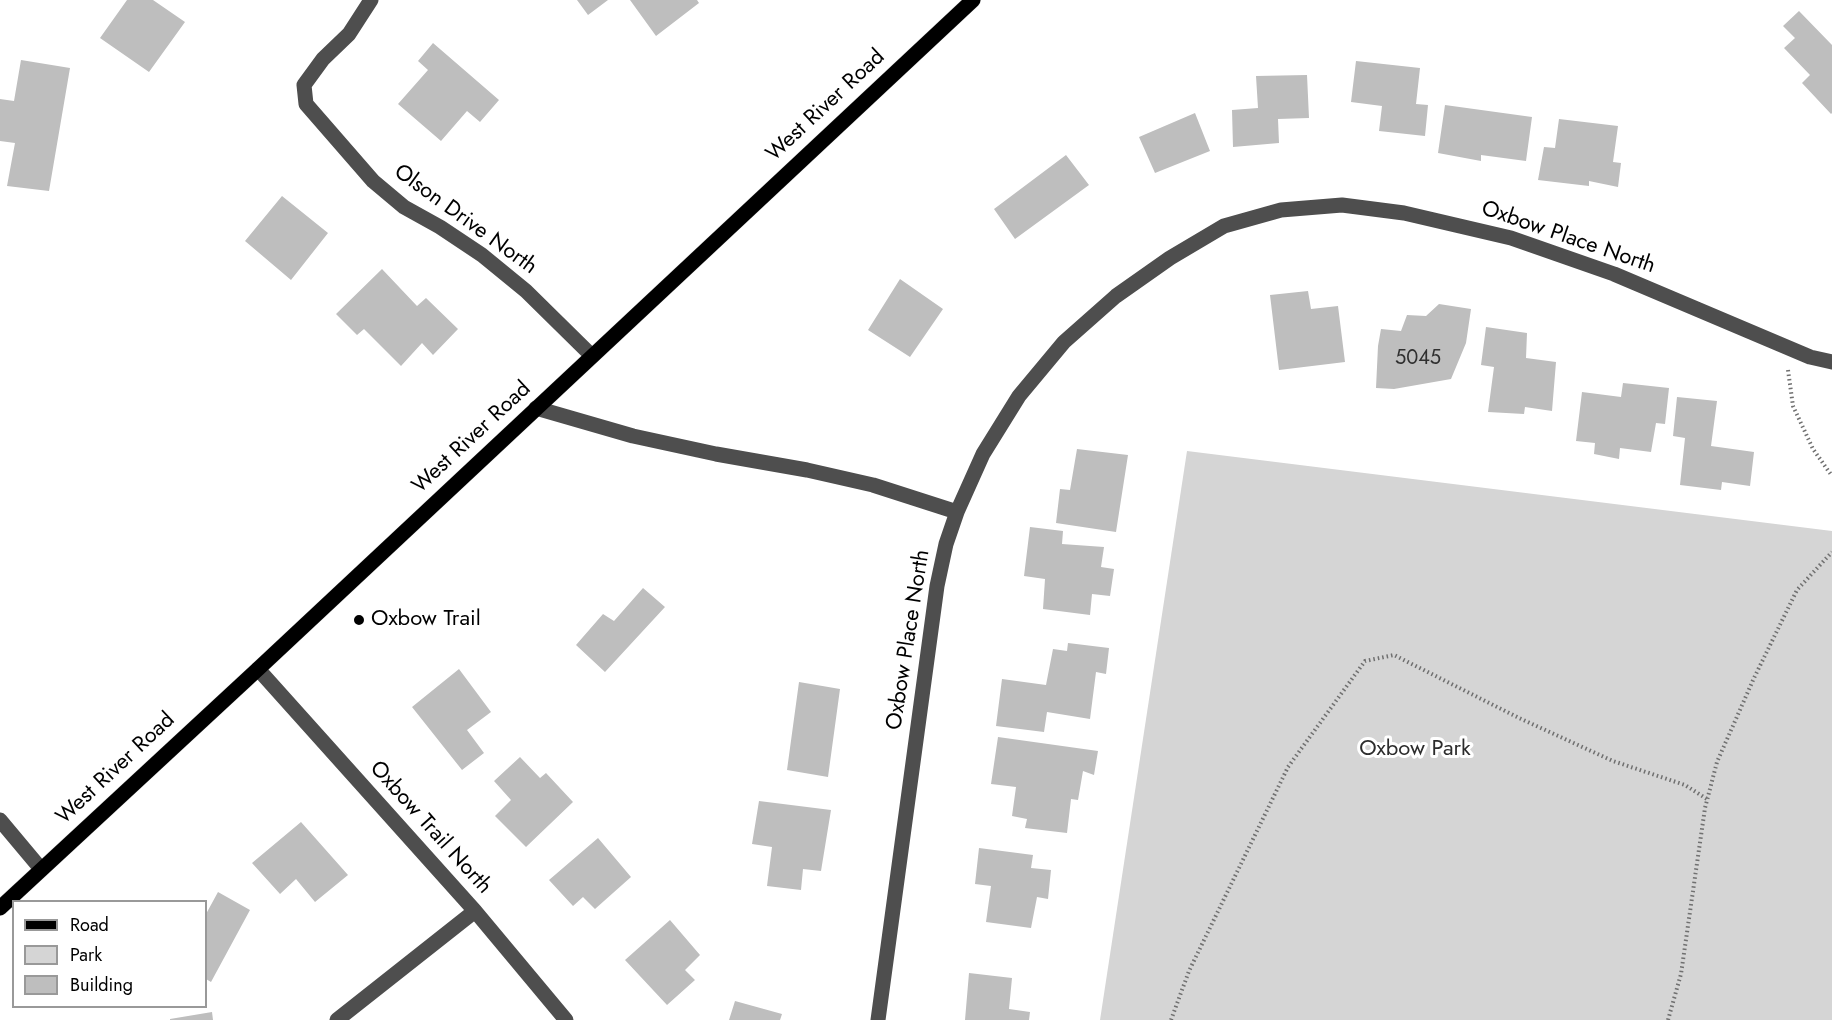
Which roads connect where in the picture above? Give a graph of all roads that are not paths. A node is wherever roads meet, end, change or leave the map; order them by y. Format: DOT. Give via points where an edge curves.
graph roads {
  1 [pos="371,0"];
  2 [pos="973,0"];
  3 [pos="592,356"];
  4 [pos="1832,362"];
  5 [pos="536,408"];
  6 [pos="957,512"];
  7 [pos="258,669"];
  8 [pos="0,820"];
  9 [pos="41,869"];
  10 [pos="0,908"];
  11 [pos="474,911"];
  12 [pos="337,1020"];
  13 [pos="566,1020"];
  14 [pos="878,1020"];
  1 -- 3 [label="street, Olson Drive North" via="349,34 304,85 306,104 373,181 404,207 482,255 526,291"];
  2 -- 3 [label="main road, West River Road"];
  3 -- 5 [label="main road, West River Road"];
  4 -- 6 [label="street, Oxbow Place North" via="1810,357 1614,274 1510,238 1404,213 1342,205 1281,210 1224,226 1170,258 1116,296 1064,342 1019,396 983,454"];
  5 -- 6 [label="street" via="633,436 873,485"];
  5 -- 7 [label="main road, West River Road"];
  6 -- 14 [label="street, Oxbow Place North" via="937,586"];
  7 -- 9 [label="main road, West River Road"];
  7 -- 11 [label="street, Oxbow Trail North"];
  8 -- 9 [label="street"];
  9 -- 10 [label="main road, West River Road"];
  11 -- 12 [label="street"];
  11 -- 13 [label="street, Oxbow Trail North"];
}
